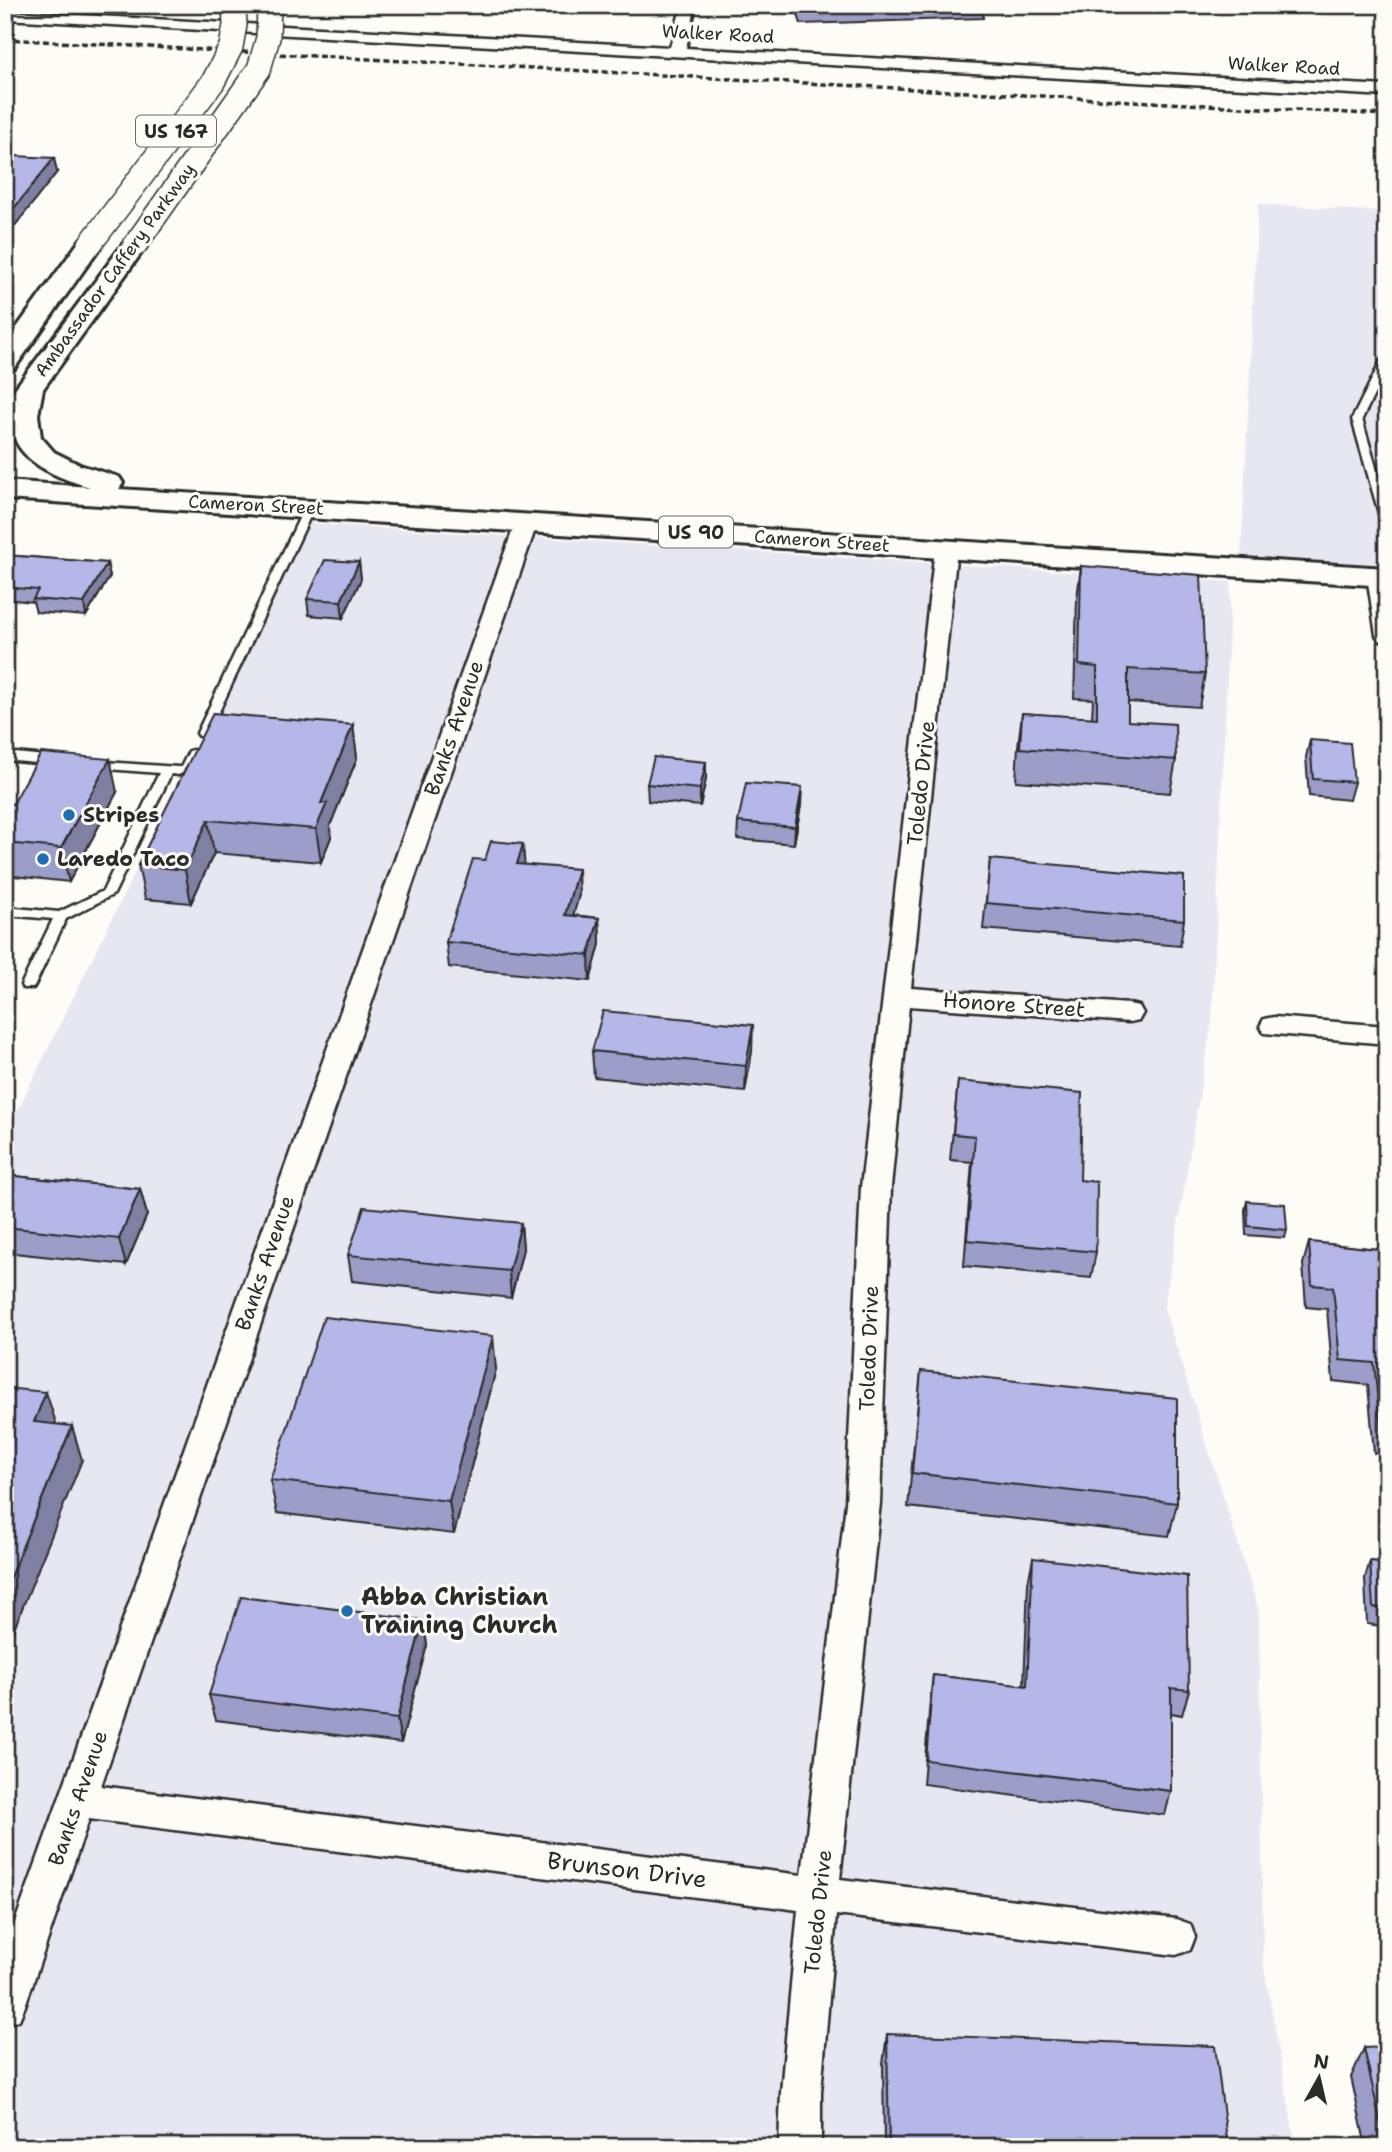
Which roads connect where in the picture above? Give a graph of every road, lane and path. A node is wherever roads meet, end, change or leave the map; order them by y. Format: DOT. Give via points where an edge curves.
graph roads {
  1 [pos="234,5"];
  2 [pos="269,5"];
  3 [pos="689,5"];
  4 [pos="5,15"];
  5 [pos="677,51"];
  6 [pos="1387,91"];
  7 [pos="1387,359"];
  8 [pos="5,363"];
  9 [pos="30,385"];
  10 [pos="5,421"];
  11 [pos="5,490"];
  12 [pos="120,497"];
  13 [pos="190,501"];
  14 [pos="5,507"];
  15 [pos="309,508"];
  16 [pos="527,521"];
  17 [pos="1387,524"];
  18 [pos="946,549"];
  19 [pos="1382,577"];
  20 [pos="1387,635"];
  21 [pos="5,756"];
  22 [pos="73,762"];
  23 [pos="86,763"];
  24 [pos="167,770"];
  25 [pos="7,912"];
  26 [pos="61,916"];
  27 [pos="28,985"];
  28 [pos="899,996"];
  29 [pos="1129,1013"];
  30 [pos="1274,1026"];
  31 [pos="1387,1035"];
  32 [pos="77,1800"];
  33 [pos="820,1895"];
  34 [pos="1176,1937"];
  35 [pos="5,2006"];
  36 [pos="800,2147"];
  1 -- 8 [label="main road, Ambassador Caffery Parkway / US 167, bridge" via="231,47 212,82"];
  2 -- 9 [label="main road, Ambassador Caffery Parkway / US 167, bridge" via="267,48 259,69"];
  3 -- 5 [label="street"];
  4 -- 5 [label="street, Walker Road"];
  5 -- 6 [label="street, Walker Road"];
  7 -- 17 [label="lane" via="1357,419"];
  9 -- 10 [label="main road, Ambassador Caffery Parkway / US 167"];
  9 -- 13 [label="main road" via="24,422 28,438 52,463 78,475"];
  11 -- 12 [label="main road, Cameron Street / US 90"];
  12 -- 13 [label="main road, Cameron Street / US 90"];
  12 -- 14 [label="main road"];
  13 -- 15 [label="main road, Cameron Street / US 90"];
  15 -- 16 [label="main road, Cameron Street / US 90"];
  15 -- 24 [label="lane" via="186,769"];
  16 -- 18 [label="main road, Cameron Street / US 90"];
  16 -- 32 [label="street, Banks Avenue"];
  18 -- 19 [label="main road, Cameron Street / US 90"];
  18 -- 28 [label="street, Toledo Drive"];
  19 -- 20 [label="street"];
  21 -- 22 [label="lane"];
  23 -- 24 [label="lane"];
  24 -- 26 [label="lane" via="108,894"];
  25 -- 26 [label="lane"];
  26 -- 27 [label="lane"];
  28 -- 29 [label="street, Honore Street"];
  28 -- 33 [label="street, Toledo Drive" via="876,1187 863,1503"];
  30 -- 31 [label="street"];
  32 -- 33 [label="street, Brunson Drive"];
  32 -- 35 [label="street, Banks Avenue"];
  33 -- 34 [label="street, Brunson Drive"];
  33 -- 36 [label="street, Toledo Drive"];
}
